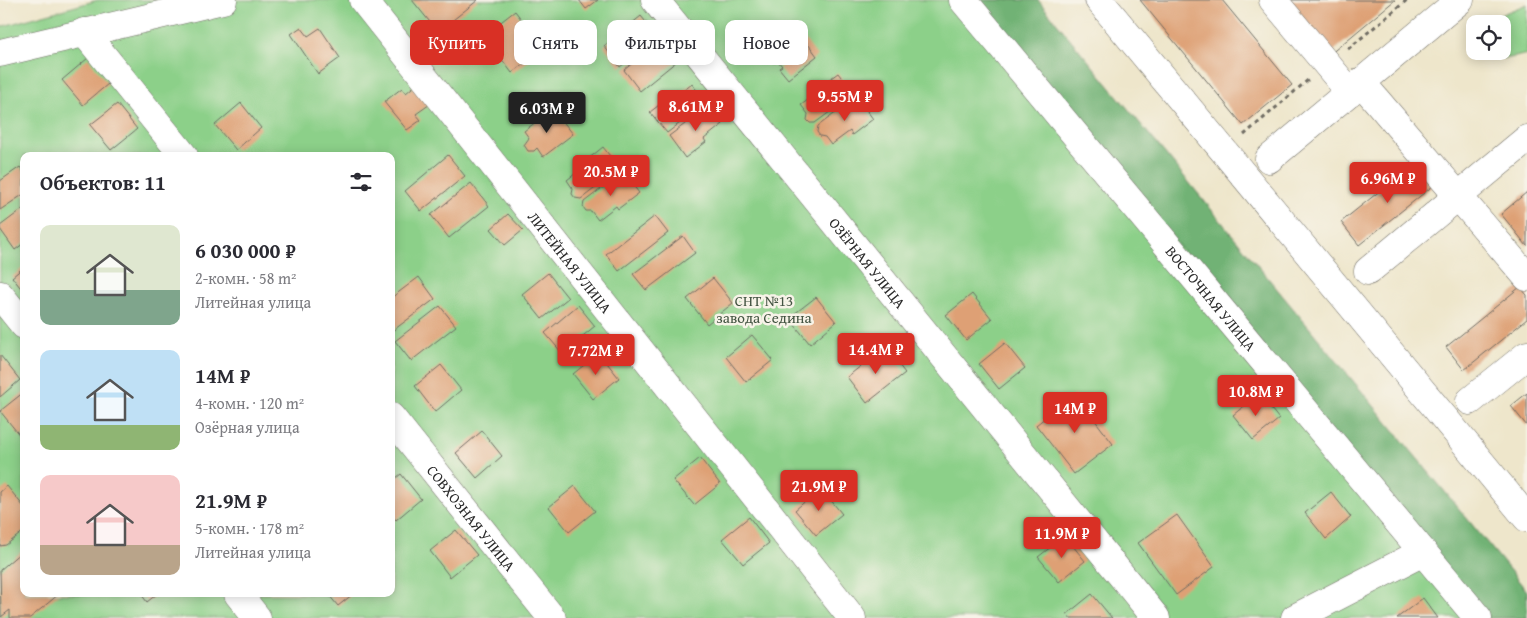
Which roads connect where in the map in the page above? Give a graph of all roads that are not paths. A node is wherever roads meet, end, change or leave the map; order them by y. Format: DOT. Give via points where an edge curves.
graph roads {
  1 [pos="223,0"];
  2 [pos="363,0"];
  3 [pos="655,0"];
  4 [pos="963,0"];
  5 [pos="1099,0"];
  6 [pos="1273,0"];
  7 [pos="1460,0"];
  8 [pos="84,32"];
  9 [pos="0,53"];
  10 [pos="1355,87"];
  11 [pos="1527,139"];
  12 [pos="181,152"];
  13 [pos="1269,159"];
  14 [pos="1458,196"];
  15 [pos="1368,270"];
  16 [pos="1527,277"];
  17 [pos="0,295"];
  18 [pos="20,320"];
  19 [pos="1527,355"];
  20 [pos="1470,401"];
  21 [pos="395,421"];
  22 [pos="1527,518"];
  23 [pos="1423,552"];
  24 [pos="240,597"];
  25 [pos="257,618"];
  26 [pos="552,618"];
  27 [pos="852,618"];
  28 [pos="1156,618"];
  29 [pos="1296,618"];
  30 [pos="1478,618"];
  1 -- 8 [label="street"];
  2 -- 27 [label="street, ЛИТЕЙНАЯ УЛИЦА"];
  3 -- 28 [label="street, ОЗЁРНАЯ УЛИЦА"];
  4 -- 23 [label="street, ВОСТОЧНАЯ УЛИЦА"];
  5 -- 22 [label="street"];
  6 -- 10 [label="street" via="1328,65"];
  7 -- 10 [label="street"];
  8 -- 9 [label="street"];
  8 -- 12 [label="street"];
  10 -- 13 [label="street"];
  10 -- 14 [label="street"];
  11 -- 14 [label="street"];
  14 -- 15 [label="street"];
  14 -- 16 [label="street"];
  17 -- 18 [label="street"];
  19 -- 20 [label="street"];
  21 -- 26 [label="street, СОВХОЗНАЯ УЛИЦА"];
  23 -- 29 [label="street"];
  23 -- 30 [label="street, ВОСТОЧНАЯ УЛИЦА"];
  24 -- 25 [label="street"];
}
